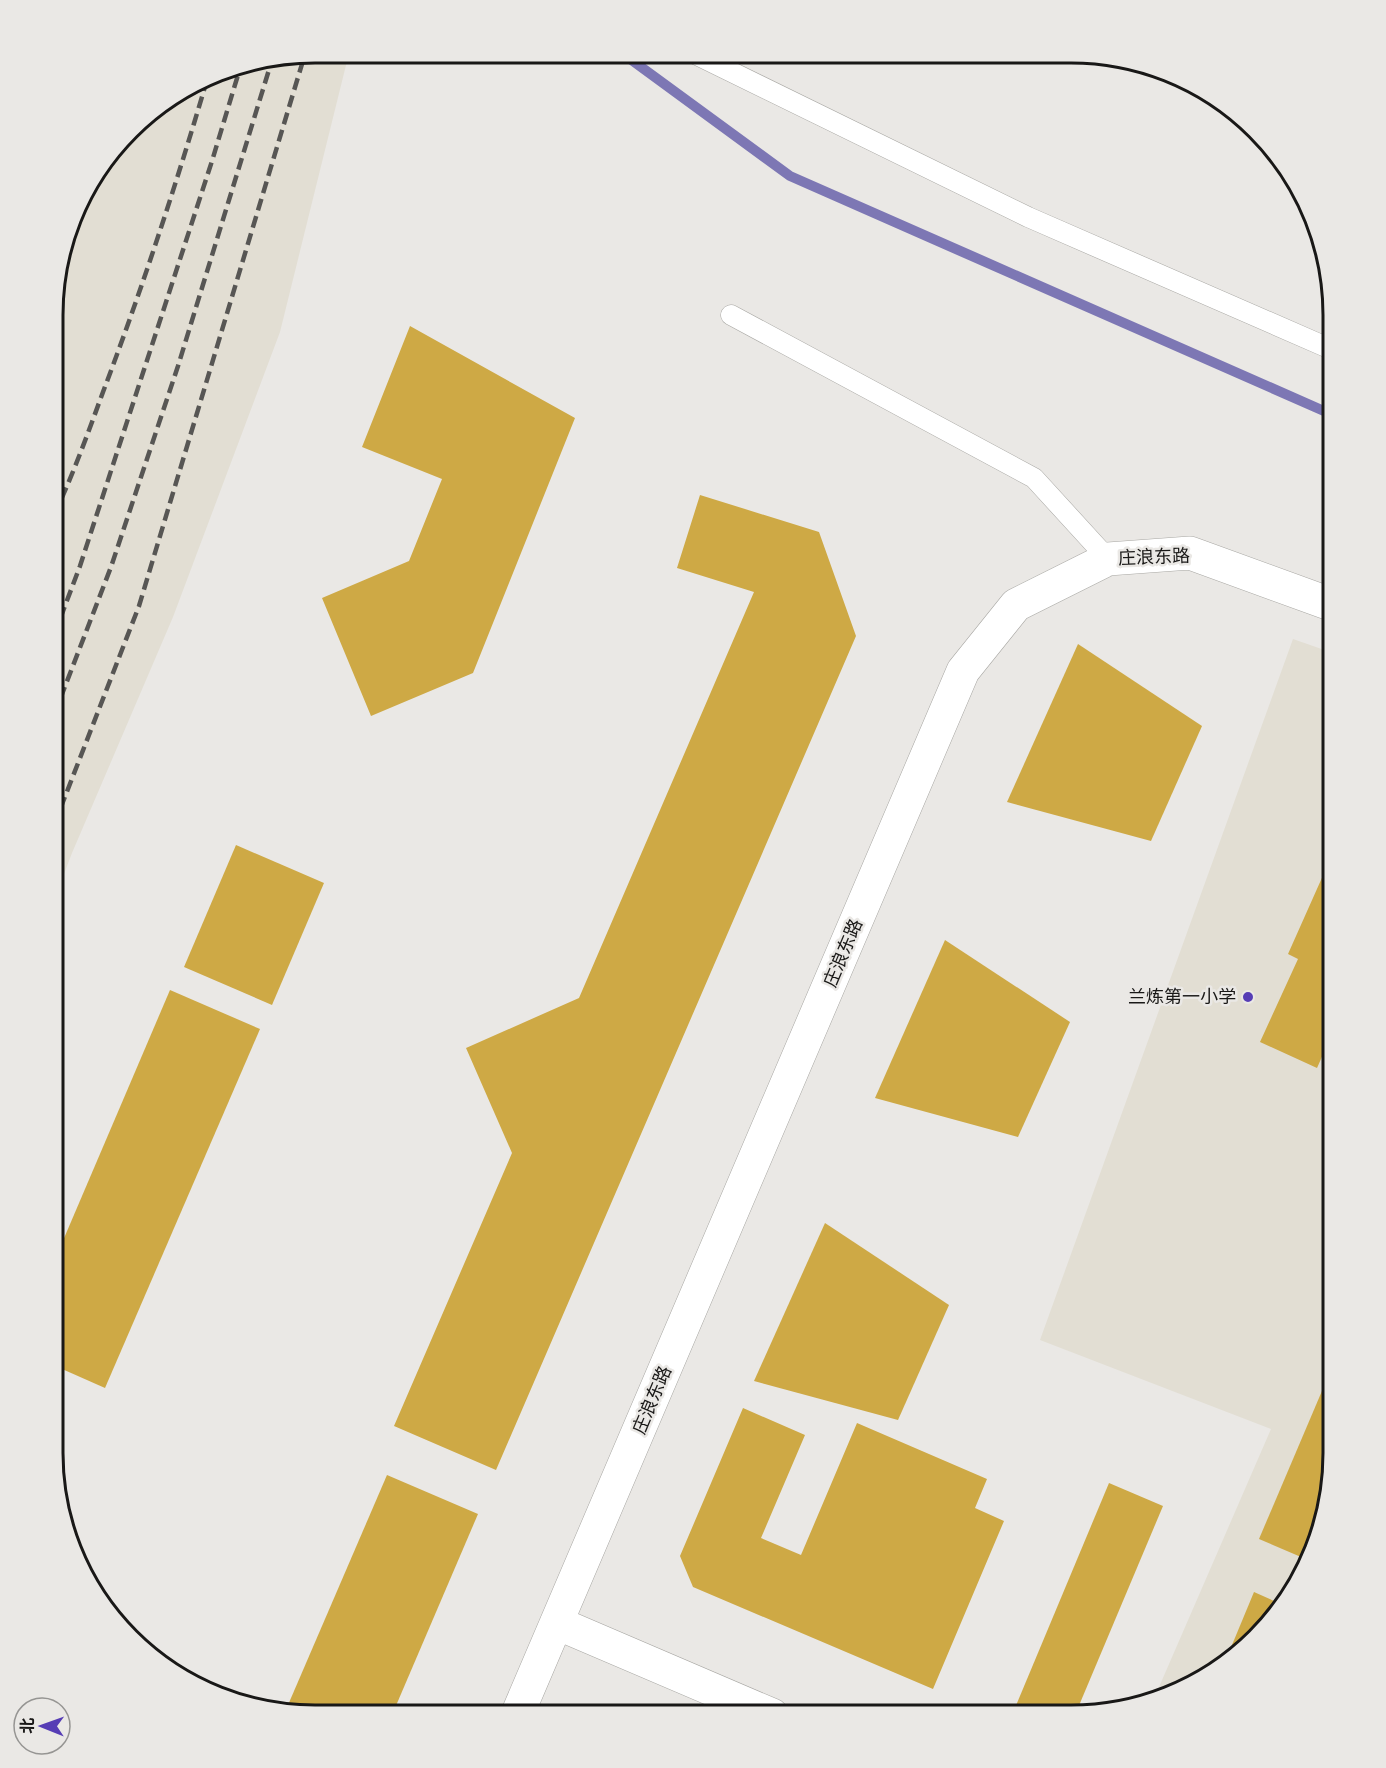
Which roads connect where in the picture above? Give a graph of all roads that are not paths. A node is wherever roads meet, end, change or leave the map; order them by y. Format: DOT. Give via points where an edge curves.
graph roads {
  1 [pos="713,63"];
  2 [pos="731,315"];
  3 [pos="1323,345"];
  4 [pos="1108,559"];
  5 [pos="1323,601"];
  6 [pos="557,1623"];
  7 [pos="521,1705"];
  8 [pos="749,1705"];
  1 -- 3 [label="lane" via="1028,217"];
  2 -- 4 [label="lane" via="1034,478"];
  4 -- 5 [label="street, 庄浪东路" via="1190,553"];
  4 -- 6 [label="street, 庄浪东路" via="1016,604 963,671"];
  6 -- 7 [label="street, 庄浪东路"];
  6 -- 8 [label="street"];
}
